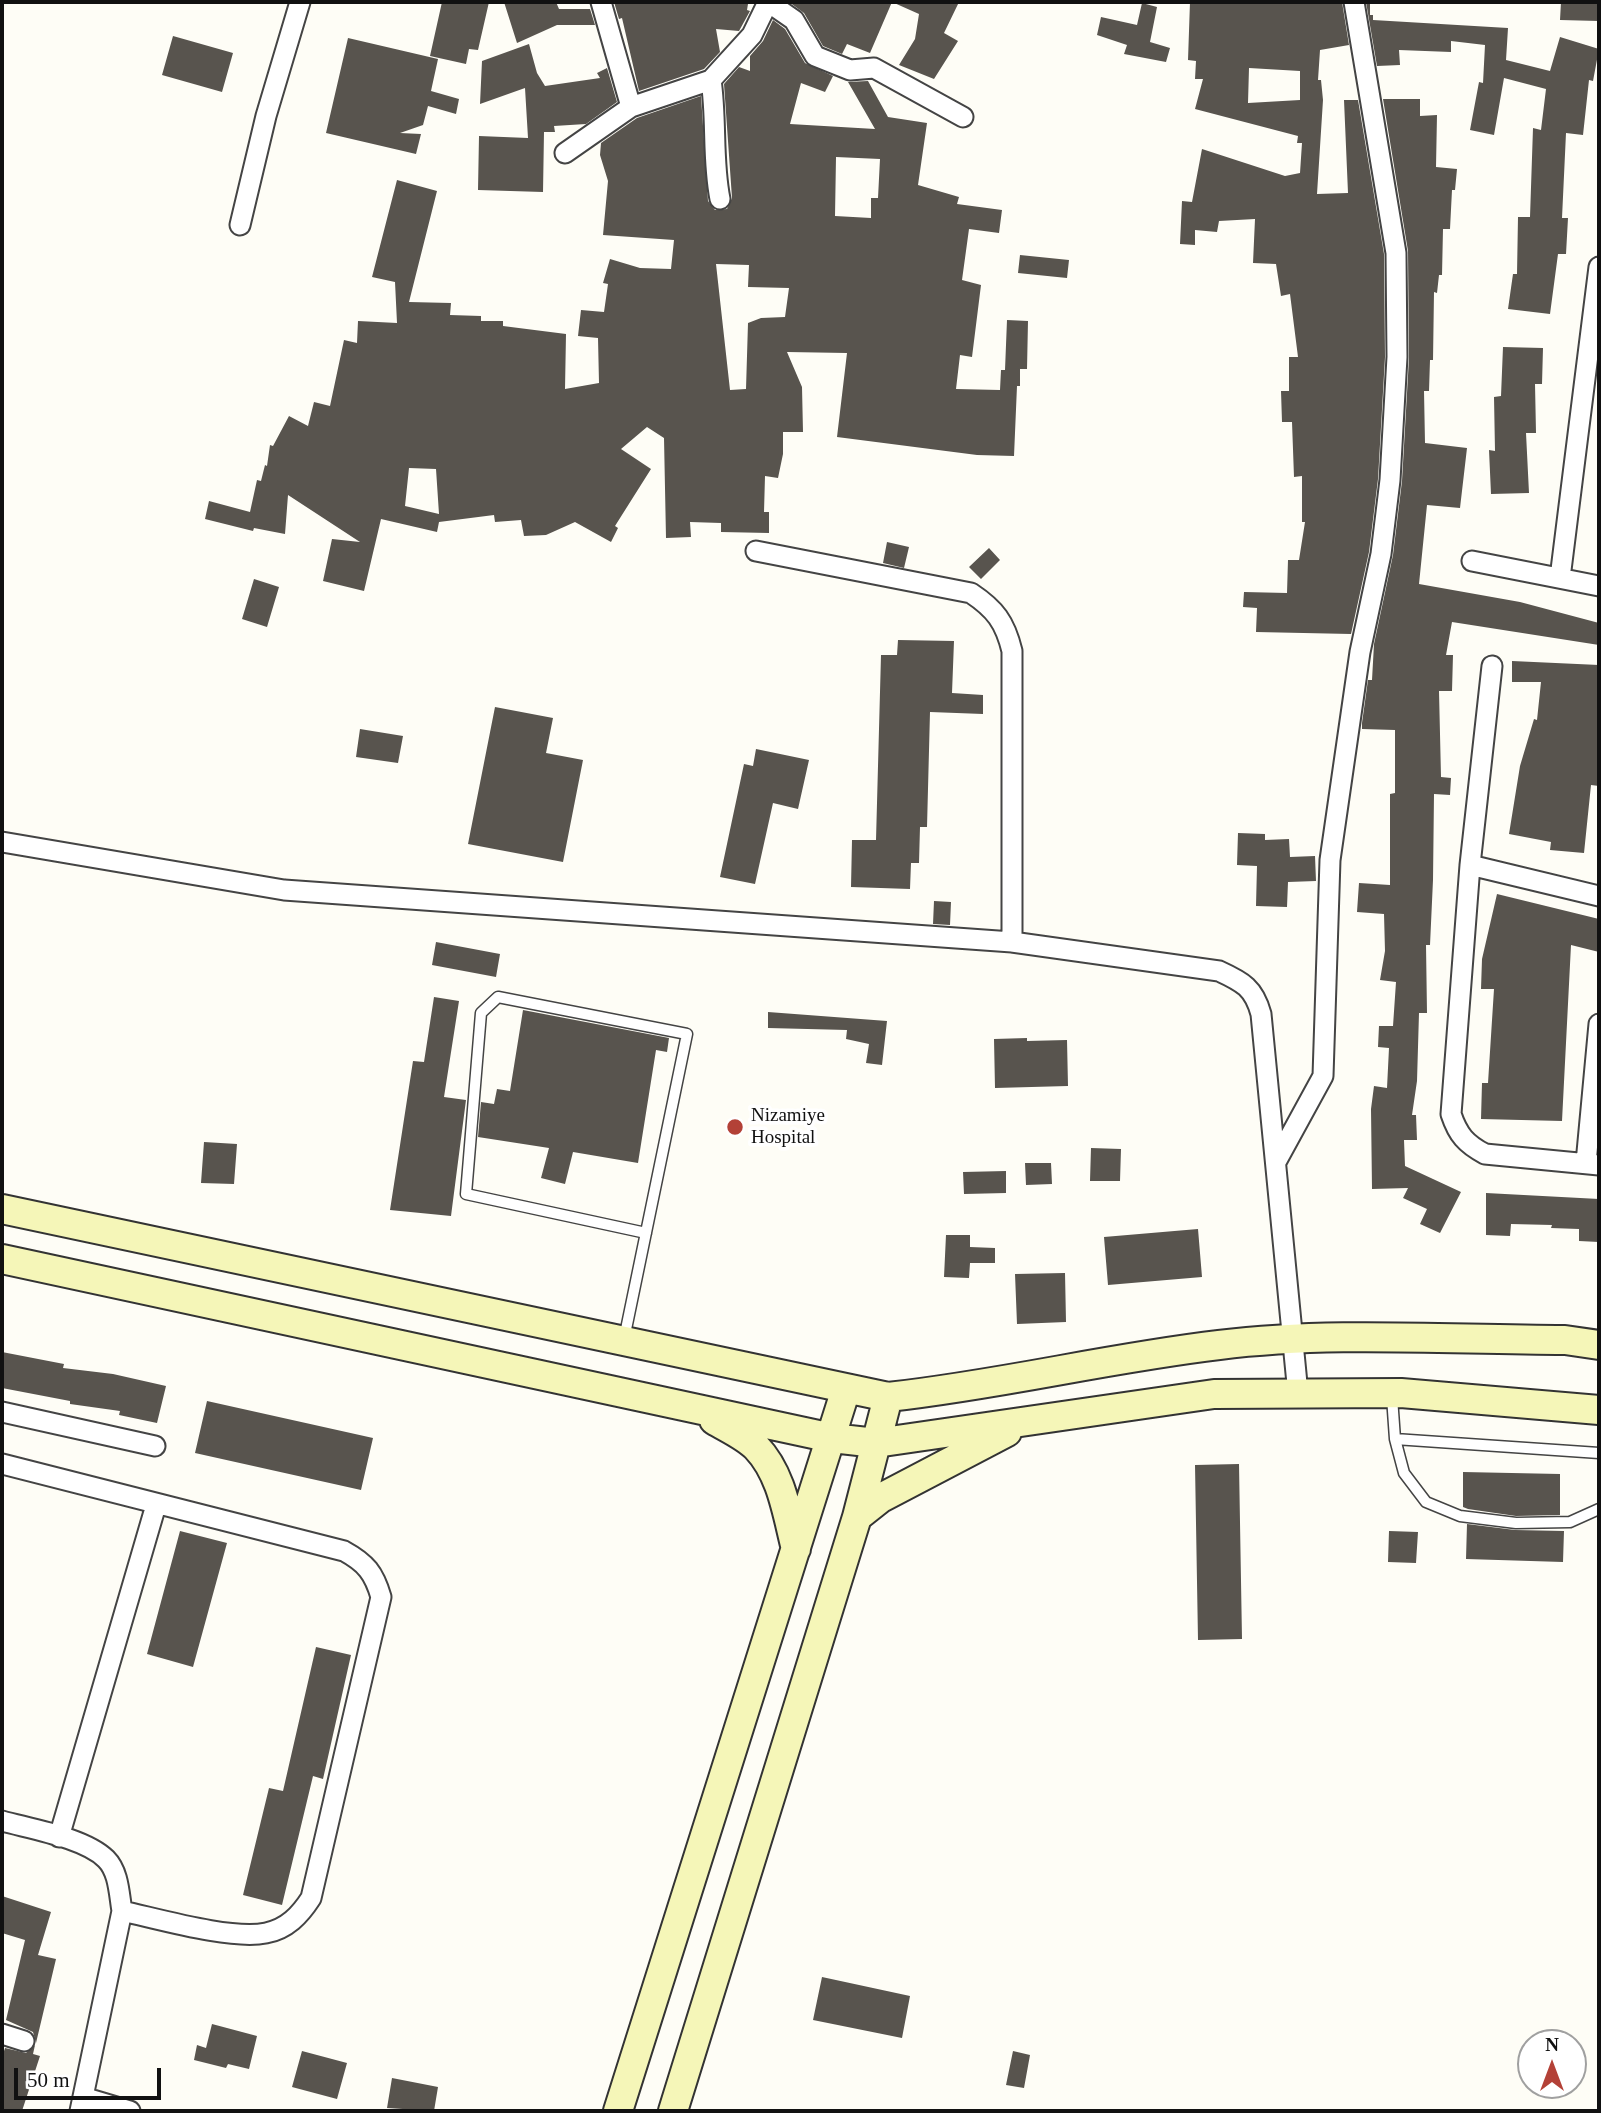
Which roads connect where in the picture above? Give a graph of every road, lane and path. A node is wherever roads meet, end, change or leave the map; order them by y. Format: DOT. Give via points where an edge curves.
graph roads {
  1 [pos="300,2"];
  2 [pos="601,2"];
  3 [pos="768,2"];
  4 [pos="1354,2"];
  5 [pos="711,79"];
  6 [pos="631,107"];
  7 [pos="962,117"];
  8 [pos="565,153"];
  9 [pos="720,199"];
  10 [pos="240,225"];
  11 [pos="1599,267"];
  12 [pos="1597,304"];
  13 [pos="756,551"];
  14 [pos="1472,561"];
  15 [pos="1560,578"];
  16 [pos="1599,586"];
  17 [pos="1492,666"];
  18 [pos="2,842"];
  19 [pos="1470,865"];
  20 [pos="1598,891"];
  21 [pos="1012,942"];
  22 [pos="1599,1024"];
  23 [pos="1276,1162"];
  24 [pos="1592,1164"];
  25 [pos="2,1209"];
  26 [pos="646,1233"];
  27 [pos="2,1259"];
  28 [pos="1292,1339"];
  29 [pos="623,1343"];
  30 [pos="1599,1345"];
  31 [pos="846,1389"];
  32 [pos="1391,1393"];
  33 [pos="1298,1394"];
  34 [pos="888,1397"];
  35 [pos="697,1409"];
  36 [pos="1599,1410"];
  37 [pos="2,1412"];
  38 [pos="1026,1422"];
  39 [pos="832,1438"];
  40 [pos="1395,1439"];
  41 [pos="876,1443"];
  42 [pos="155,1446"];
  43 [pos="1599,1453"];
  44 [pos="2,1464"];
  45 [pos="156,1505"];
  46 [pos="1599,1509"];
  47 [pos="857,1517"];
  48 [pos="796,1549"];
  49 [pos="2,1822"];
  50 [pos="59,1837"];
  51 [pos="122,1911"];
  52 [pos="2,2034"];
  53 [pos="24,2041"];
  54 [pos="81,2104"];
  55 [pos="130,2111"];
  56 [pos="618,2111"];
  57 [pos="673,2111"];
  1 -- 10 [label="street"];
  2 -- 6 [label="street"];
  3 -- 5 [label="street" via="752,35"];
  3 -- 7 [label="street" via="794,20 816,56 850,70 874,68"];
  4 -- 23 [label="street" via="1396,253 1397,357 1390,480 1329,860 1323,1076"];
  5 -- 6 [label="street"];
  5 -- 9 [label="street"];
  6 -- 8 [label="street"];
  11 -- 12 [label="street"];
  12 -- 15 [label="street"];
  13 -- 21 [label="street" via="971,593 1000,618 1012,650"];
  14 -- 15 [label="street"];
  15 -- 16 [label="street"];
  17 -- 19 [label="street"];
  18 -- 21 [label="street" via="284,890"];
  19 -- 20 [label="street"];
  19 -- 24 [label="street" via="1451,1114 1456,1131 1469,1146 1485,1154"];
  21 -- 23 [label="street" via="1219,971 1246,983 1256,995 1261,1014"];
  22 -- 24 [label="street"];
  23 -- 28 [label="street"];
  25 -- 29 [label="street"];
  26 -- 26 [label="lane" via="687,1034 498,997 481,1013 466,1194"];
  26 -- 29 [label="lane"];
  27 -- 35 [label="street"];
  28 -- 30 [label="street" via="1565,1340"];
  28 -- 33 [label="street"];
  28 -- 34 [label="street" via="1218,1345"];
  29 -- 31 [label="street"];
  31 -- 34 [label="street"];
  31 -- 39 [label="street"];
  32 -- 33 [label="street"];
  32 -- 36 [label="street"];
  32 -- 40 [label="lane"];
  33 -- 38 [label="street" via="1214,1394"];
  34 -- 41 [label="street"];
  35 -- 39 [label="street"];
  35 -- 48 [label="street" via="754,1445 768,1462 780,1485"];
  37 -- 42 [label="street"];
  38 -- 41 [label="street"];
  38 -- 47 [label="street" via="881,1498"];
  39 -- 41 [label="street"];
  39 -- 48 [label="street"];
  40 -- 43 [label="lane"];
  40 -- 46 [label="lane" via="1404,1473 1426,1502 1460,1517 1570,1522"];
  41 -- 47 [label="street"];
  44 -- 45 [label="street"];
  45 -- 50 [label="street"];
  45 -- 51 [label="street" via="344,1551 374,1574 381,1597 311,1898 301,1914 285,1927 242,1934"];
  47 -- 57 [label="street"];
  48 -- 56 [label="street"];
  49 -- 50 [label="street"];
  50 -- 51 [label="street" via="107,1859 117,1879"];
  51 -- 54 [label="street"];
  52 -- 53 [label="street"];
  54 -- 55 [label="street"];
}
